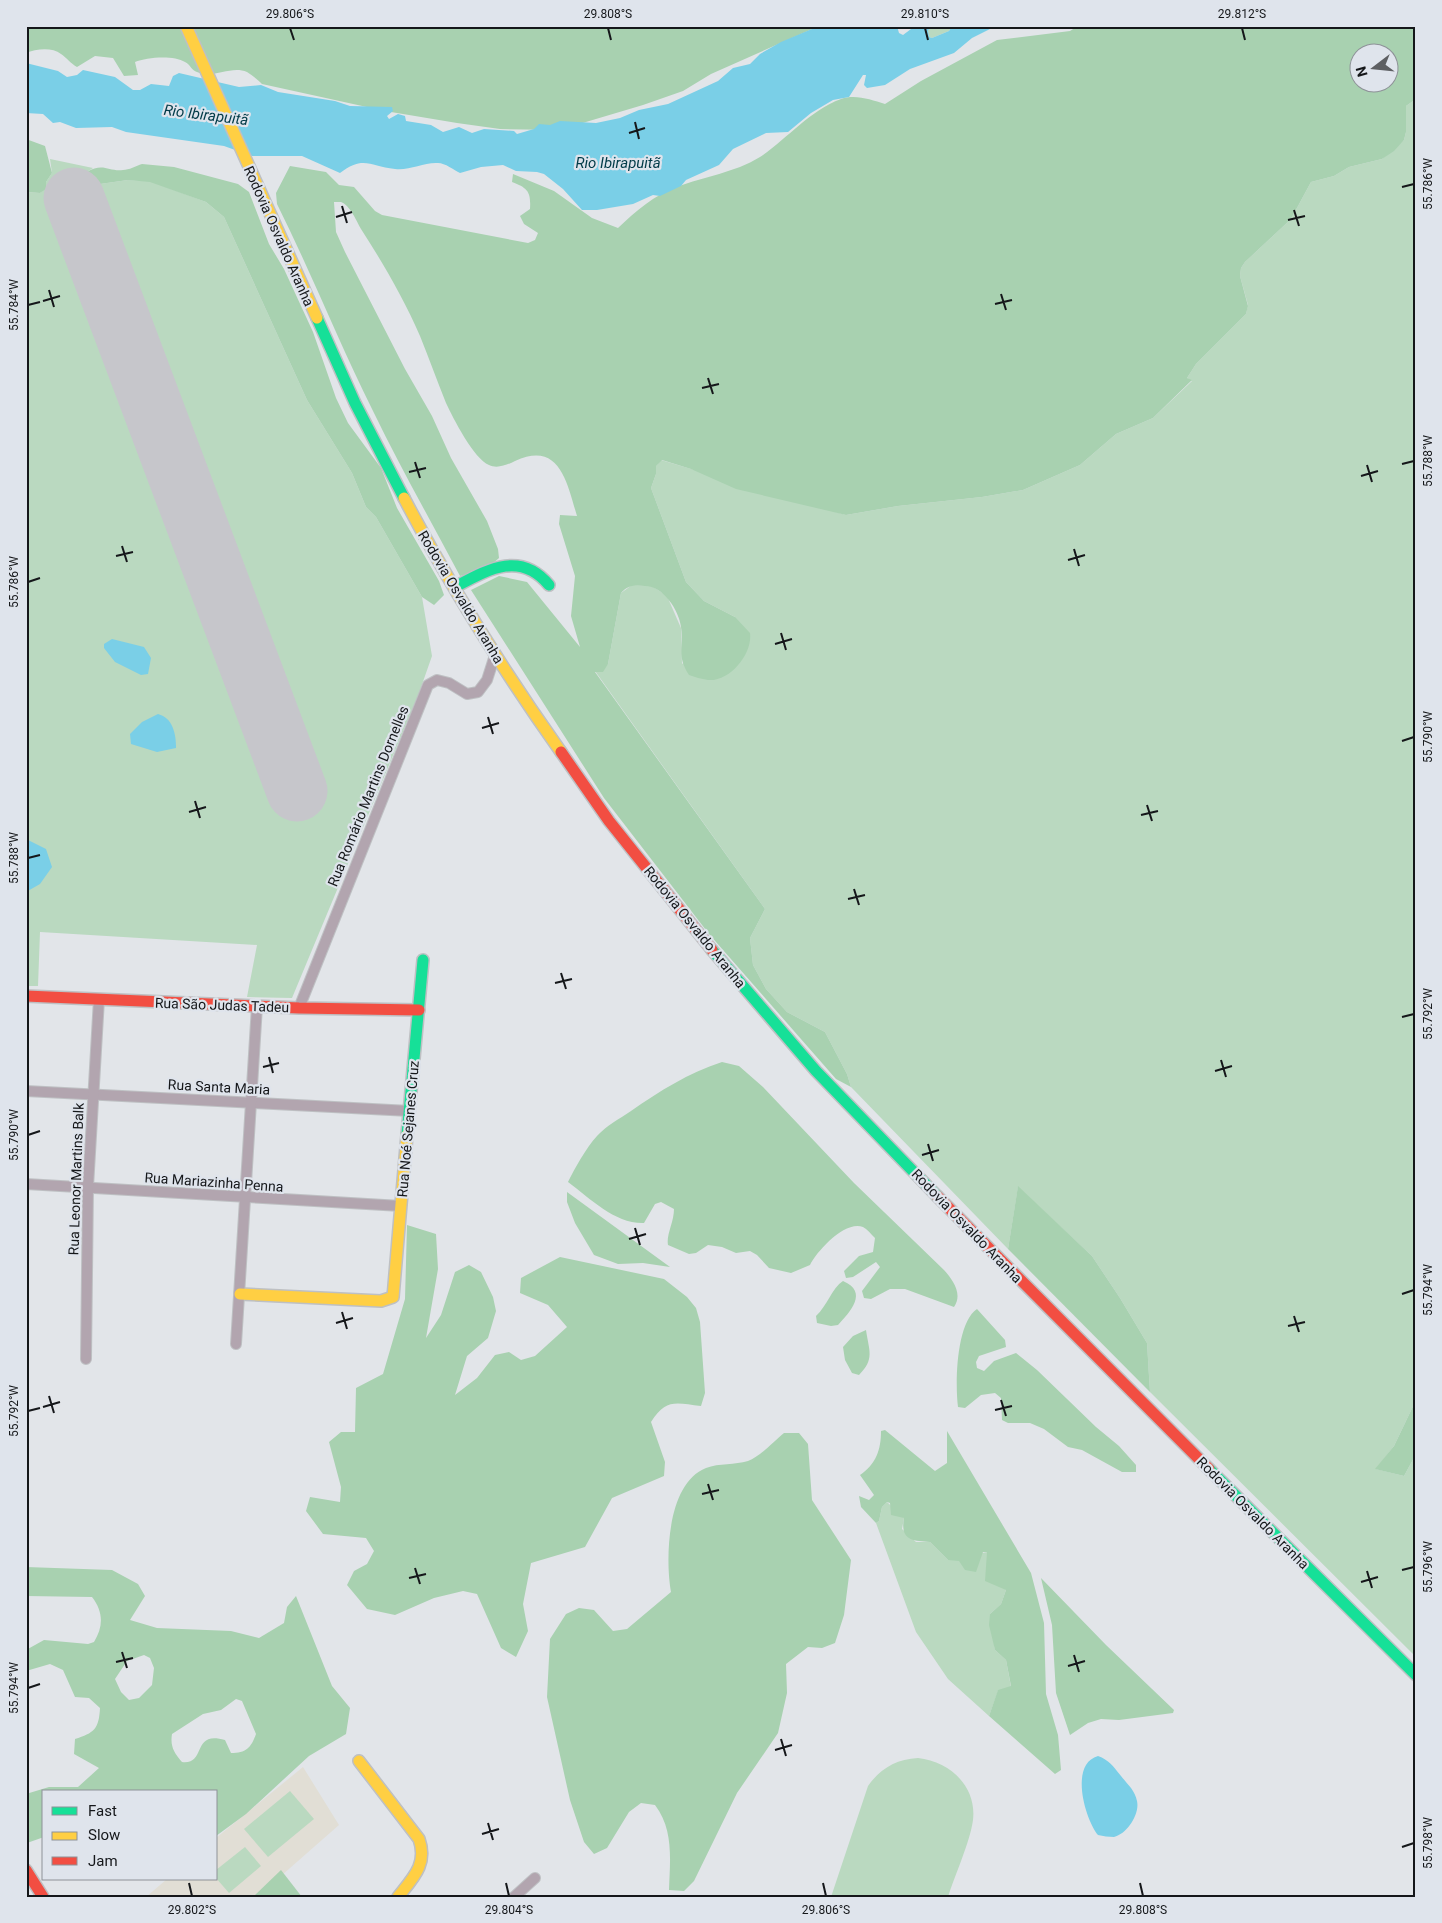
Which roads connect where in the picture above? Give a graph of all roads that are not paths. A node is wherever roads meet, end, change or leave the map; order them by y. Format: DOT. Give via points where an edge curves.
graph roads {
  1 [pos="186,26"];
  2 [pos="549,584"];
  3 [pos="454,587"];
  4 [pos="495,654"];
  5 [pos="423,960"];
  6 [pos="26,996"];
  7 [pos="99,999"];
  8 [pos="256,1006"];
  9 [pos="299,1008"];
  10 [pos="419,1010"];
  11 [pos="26,1091"];
  12 [pos="93,1094"];
  13 [pos="250,1102"];
  14 [pos="410,1111"];
  15 [pos="26,1184"];
  16 [pos="88,1186"];
  17 [pos="246,1198"];
  18 [pos="401,1206"];
  19 [pos="240,1294"];
  20 [pos="236,1344"];
  21 [pos="86,1359"];
  22 [pos="1416,1675"];
  23 [pos="359,1760"];
  24 [pos="26,1870"];
  25 [pos="535,1878"];
  26 [pos="43,1897"];
  27 [pos="398,1897"];
  28 [pos="514,1897"];
  1 -- 3 [label="main road, Rodovia Osvaldo Aranha" via="355,403"];
  2 -- 3 [label="main road" via="535,571 514,565 492,568"];
  3 -- 4 [label="main road, Rodovia Osvaldo Aranha"];
  4 -- 9 [label="street, Rua Romário Martins Dornelles" via="487,680 478,692 466,694 449,683 437,680 428,685"];
  4 -- 22 [label="main road, Rodovia Osvaldo Aranha" via="528,707 609,821 704,940 816,1071 1005,1266"];
  5 -- 10 [label="main road, Rua Noé Sejanes Cruz"];
  6 -- 7 [label="main road, Rua São Judas Tadeu"];
  7 -- 8 [label="main road, Rua São Judas Tadeu"];
  7 -- 12 [label="street, Rua Leonor Martins Balk"];
  8 -- 9 [label="main road, Rua São Judas Tadeu"];
  8 -- 13 [label="street"];
  9 -- 10 [label="main road, Rua São Judas Tadeu"];
  10 -- 14 [label="main road, Rua Noé Sejanes Cruz"];
  11 -- 12 [label="street, Rua Santa Maria"];
  12 -- 13 [label="street, Rua Santa Maria"];
  12 -- 16 [label="street, Rua Leonor Martins Balk"];
  13 -- 14 [label="street, Rua Santa Maria"];
  13 -- 17 [label="street"];
  14 -- 18 [label="main road, Rua Noé Sejanes Cruz"];
  15 -- 16 [label="street, Rua Mariazinha Penna"];
  16 -- 17 [label="street, Rua Mariazinha Penna"];
  16 -- 21 [label="street, Rua Leonor Martins Balk"];
  17 -- 18 [label="street, Rua Mariazinha Penna"];
  17 -- 19 [label="street"];
  18 -- 19 [label="main road, Rua Noé Sejanes Cruz" via="392,1297 382,1301"];
  19 -- 20 [label="street"];
  23 -- 27 [label="main road" via="424,1850 421,1866"];
  24 -- 26 [label="main road"];
  25 -- 28 [label="street"];
}
